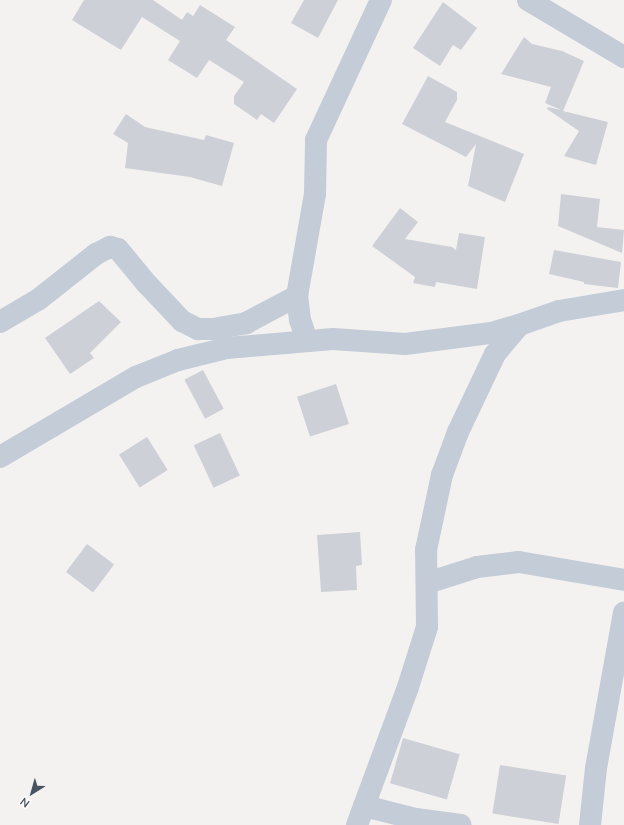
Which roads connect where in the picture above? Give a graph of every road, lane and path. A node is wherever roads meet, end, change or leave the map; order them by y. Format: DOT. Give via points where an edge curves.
graph roads {
  1 [pos="381,0"];
  2 [pos="528,0"];
  3 [pos="624,57"];
  4 [pos="298,296"];
  5 [pos="624,300"];
  6 [pos="0,322"];
  7 [pos="520,325"];
  8 [pos="307,341"];
  9 [pos="0,457"];
  10 [pos="624,580"];
  11 [pos="427,583"];
  12 [pos="624,612"];
  13 [pos="361,816"];
  14 [pos="461,825"];
  15 [pos="590,825"];
  1 -- 4 [label="street" via="316,140 315,194"];
  2 -- 3 [label="street"];
  4 -- 6 [label="street" via="246,323 198,329 182,321 118,248 110,247 96,254 38,299"];
  4 -- 8 [label="street" via="300,320"];
  5 -- 7 [label="street" via="559,311"];
  7 -- 8 [label="street" via="490,332 405,344 333,339"];
  7 -- 11 [label="street" via="495,354 458,432 442,475 426,550"];
  8 -- 9 [label="street" via="227,348 178,360 136,377"];
  10 -- 11 [label="street" via="519,562 477,567"];
  11 -- 13 [label="street" via="428,626"];
  12 -- 15 [label="street" via="596,768"];
  13 -- 14 [label="street"];
}
